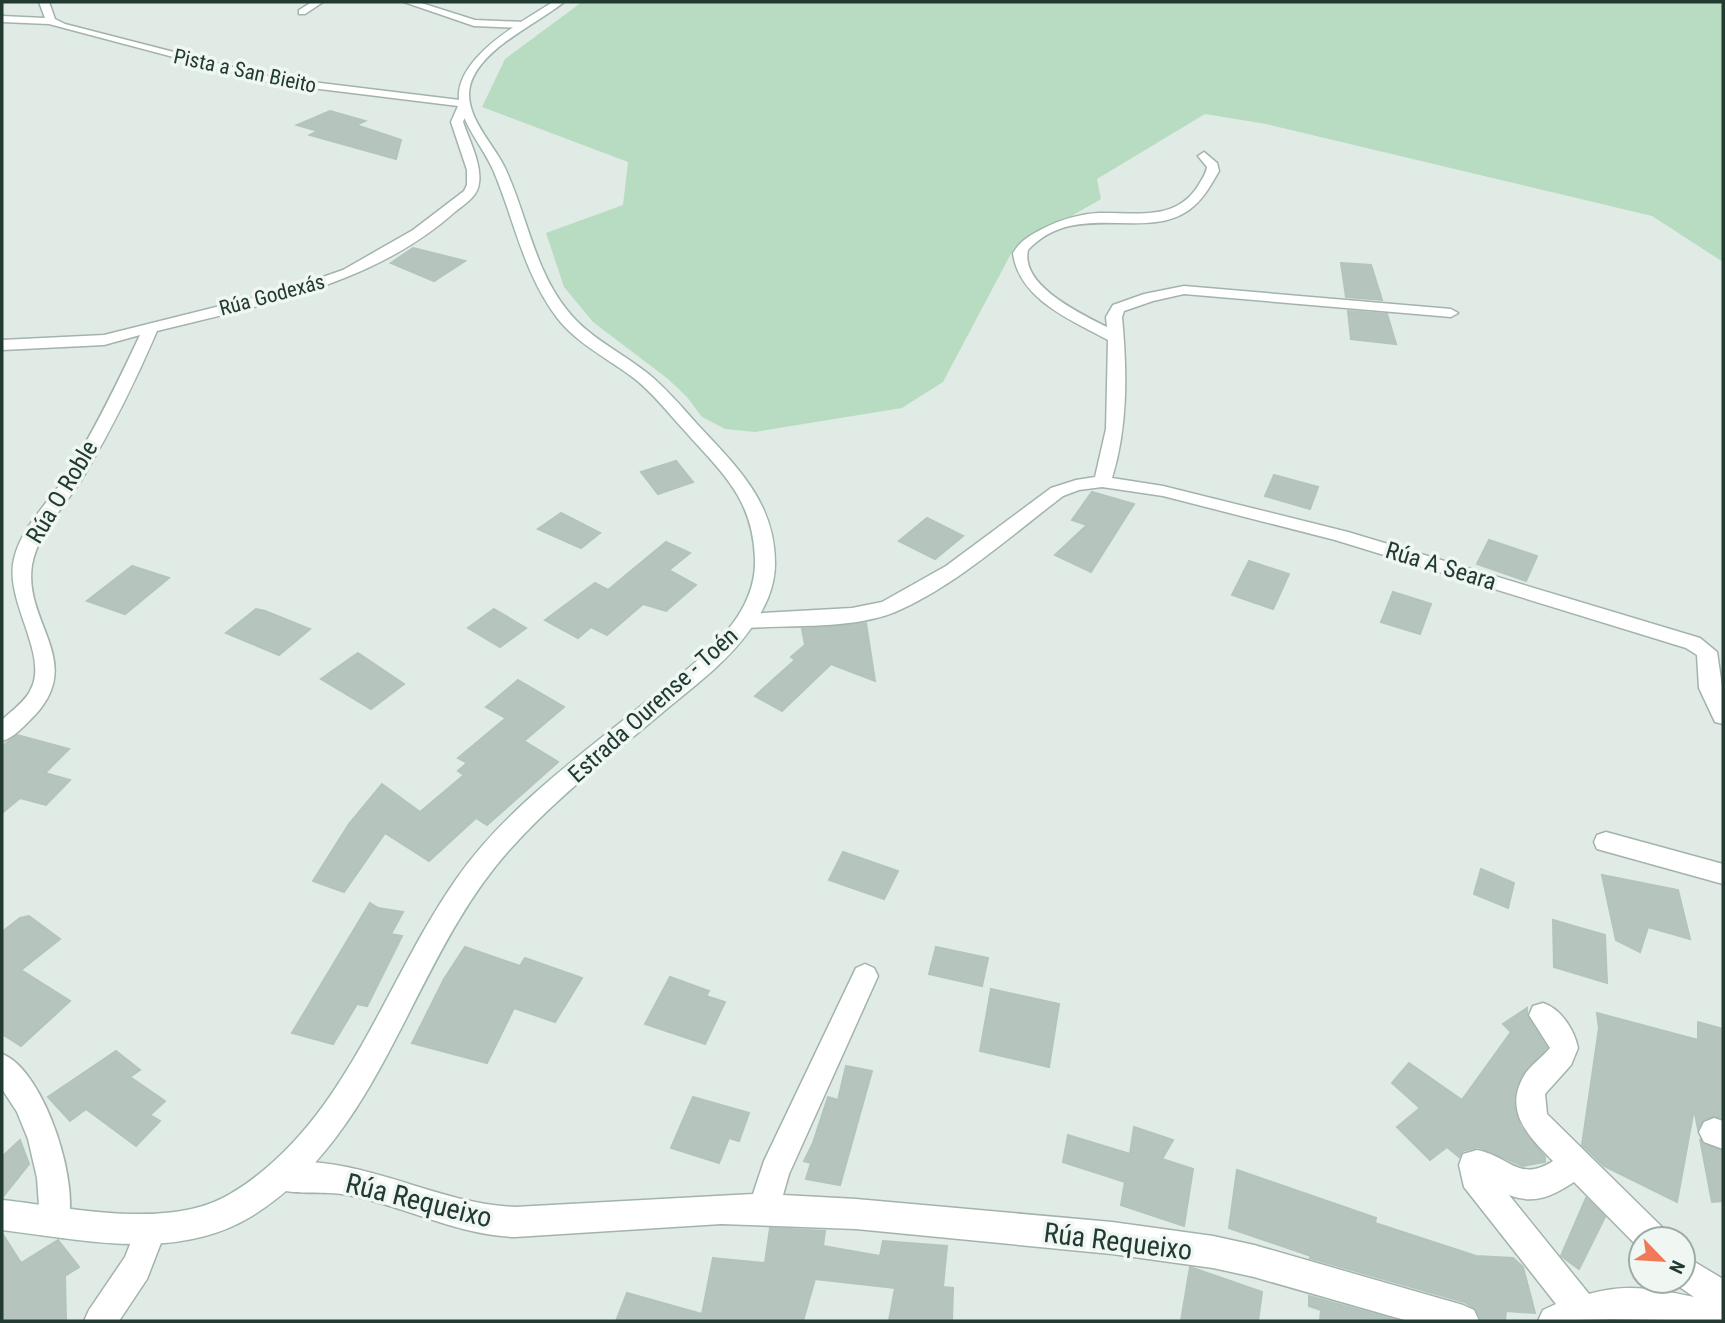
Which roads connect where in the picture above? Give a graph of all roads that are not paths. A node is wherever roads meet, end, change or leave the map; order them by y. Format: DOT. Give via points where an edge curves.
graph roads {
  1 [pos="44,2"];
  2 [pos="318,2"];
  3 [pos="409,2"];
  4 [pos="559,2"];
  5 [pos="450,3"];
  6 [pos="439,10"];
  7 [pos="302,12"];
  8 [pos="2,19"];
  9 [pos="51,21"];
  10 [pos="524,25"];
  11 [pos="464,104"];
  12 [pos="1204,156"];
  13 [pos="1451,313"];
  14 [pos="151,328"];
  15 [pos="1116,338"];
  16 [pos="2,345"];
  17 [pos="1102,482"];
  18 [pos="746,621"];
  19 [pos="1723,716"];
  20 [pos="2,733"];
  21 [pos="1606,842"];
  22 [pos="1723,874"];
  23 [pos="865,975"];
  24 [pos="1544,1015"];
  25 [pos="2,1067"];
  26 [pos="1577,1162"];
  27 [pos="283,1176"];
  28 [pos="764,1209"];
  29 [pos="2,1216"];
  30 [pos="55,1220"];
  31 [pos="1638,1225"];
  32 [pos="151,1230"];
  33 [pos="1697,1280"];
  34 [pos="1723,1297"];
  35 [pos="1568,1317"];
  36 [pos="1723,1320"];
  37 [pos="100,1321"];
  38 [pos="1456,1321"];
  1 -- 9 [label="street"];
  2 -- 7 [label="street"];
  3 -- 6 [label="street"];
  4 -- 10 [label="street"];
  5 -- 6 [label="street"];
  6 -- 10 [label="street" via="474,23"];
  8 -- 9 [label="street, Pista a San Bieito"];
  9 -- 11 [label="street, Pista a San Bieito" via="271,80"];
  10 -- 11 [label="street" via="470,70"];
  11 -- 14 [label="street, Rúa Godexás" via="457,121 473,170 473,185 443,216 383,254 313,287"];
  11 -- 18 [label="street, Estrada Ourense - Toén" via="498,166 540,282 564,317 654,388 748,494 756,513 765,568 764,586"];
  12 -- 15 [label="street" via="1213,171 1198,197 1180,212 1075,220 1021,249 1020,267 1034,286"];
  13 -- 15 [label="street" via="1184,290 1118,308"];
  14 -- 16 [label="street, Rúa Godexás" via="84,342"];
  14 -- 20 [label="street, Rúa O Roble" via="88,452 24,555 20,582 45,680 41,691"];
  15 -- 17 [label="street" via="1112,442"];
  17 -- 18 [label="street, Rúa A Seara" via="1057,492 953,570 888,607 852,615"];
  17 -- 19 [label="street, Rúa A Seara" via="1163,491 1353,539 1693,643 1707,652 1710,688"];
  18 -- 27 [label="street, Estrada Ourense - Toén" via="705,664 538,808 471,878 430,942 343,1101"];
  21 -- 22 [label="street"];
  23 -- 28 [label="street" via="775,1172"];
  24 -- 26 [label="street" via="1564,1047 1537,1079 1529,1104 1531,1115"];
  25 -- 30 [label="street" via="29,1105 47,1143 55,1183"];
  26 -- 31 [label="street"];
  26 -- 35 [label="street" via="1534,1187 1514,1184 1484,1166 1474,1165 1473,1170 1546,1264"];
  27 -- 28 [label="street, Rúa Requeixo" via="341,1179 487,1221"];
  27 -- 32 [label="street, Estrada Ourense - Toén" via="237,1208 199,1223"];
  28 -- 38 [label="street, Rúa Requeixo" via="1112,1238 1213,1252"];
  29 -- 30 [label="street, Estrada Ourense - Toén"];
  30 -- 32 [label="street, Estrada Ourense - Toén"];
  32 -- 37 [label="street" via="136,1268"];
  33 -- 34 [label="street"];
  35 -- 36 [label="street" via="1614,1303 1656,1305"];
}
